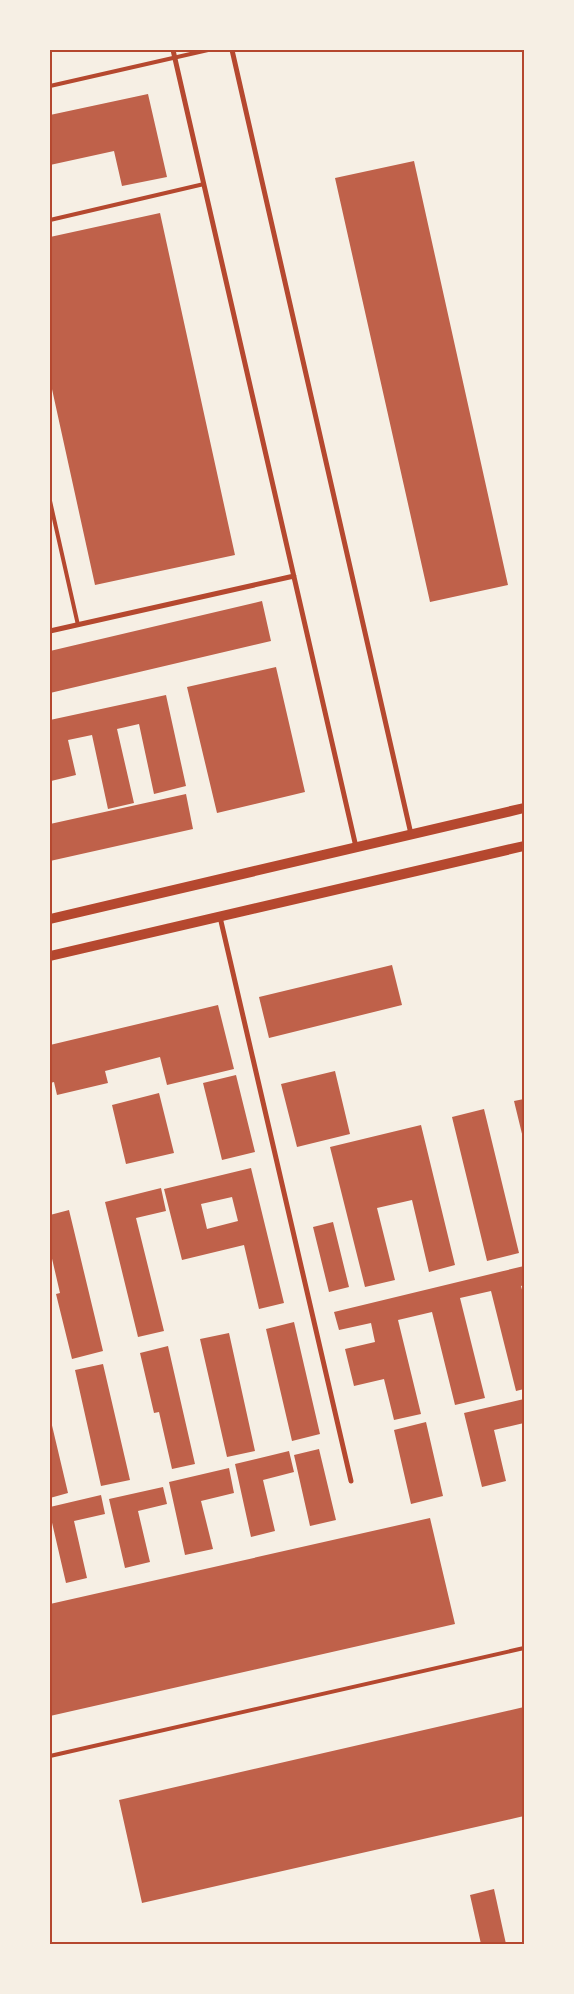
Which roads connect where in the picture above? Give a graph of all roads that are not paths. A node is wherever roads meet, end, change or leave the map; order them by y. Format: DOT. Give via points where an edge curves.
graph roads {
  1 [pos="174,50"];
  2 [pos="208,50"];
  3 [pos="232,50"];
  4 [pos="175,57"];
  5 [pos="50,86"];
  6 [pos="204,184"];
  7 [pos="50,220"];
  8 [pos="50,501"];
  9 [pos="294,576"];
  10 [pos="78,625"];
  11 [pos="50,631"];
  12 [pos="524,808"];
  13 [pos="411,834"];
  14 [pos="524,846"];
  15 [pos="356,847"];
  16 [pos="220,917"];
  17 [pos="50,919"];
  18 [pos="50,956"];
  19 [pos="351,1480"];
  20 [pos="524,1648"];
  21 [pos="50,1756"];
  1 -- 4 [label="street"];
  2 -- 4 [label="lane"];
  3 -- 13 [label="street"];
  4 -- 5 [label="lane"];
  4 -- 6 [label="street"];
  6 -- 7 [label="lane"];
  6 -- 9 [label="street"];
  8 -- 10 [label="lane"];
  9 -- 10 [label="street"];
  9 -- 15 [label="street"];
  10 -- 11 [label="street"];
  12 -- 13 [label="main road"];
  13 -- 15 [label="main road"];
  14 -- 16 [label="main road"];
  15 -- 17 [label="main road"];
  16 -- 18 [label="main road"];
  16 -- 19 [label="street"];
  20 -- 21 [label="lane"];
}
